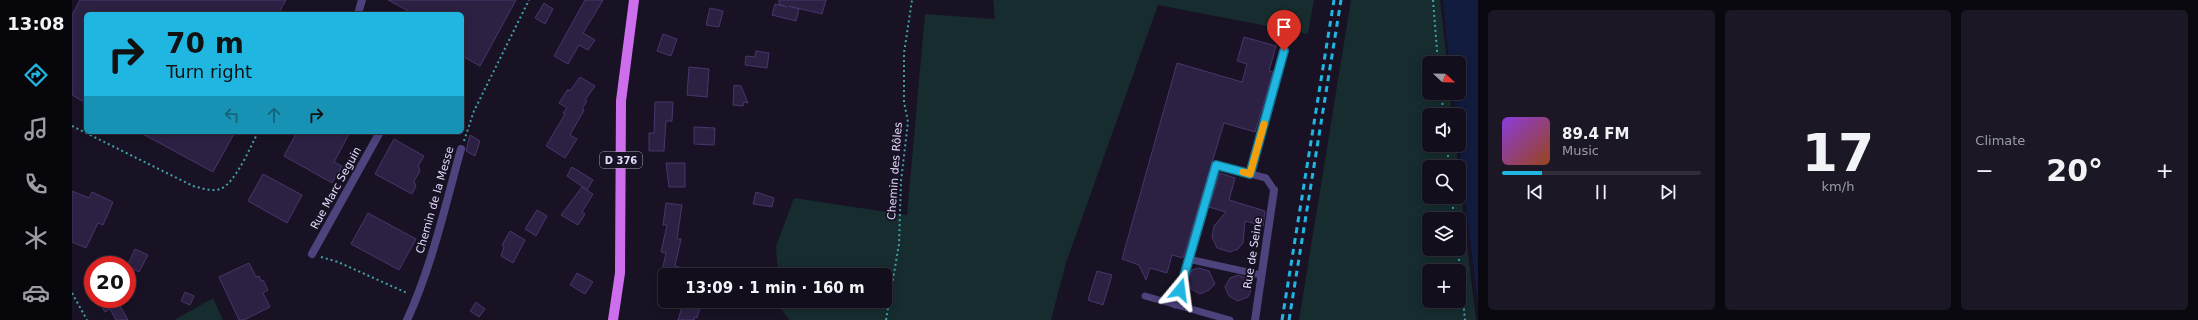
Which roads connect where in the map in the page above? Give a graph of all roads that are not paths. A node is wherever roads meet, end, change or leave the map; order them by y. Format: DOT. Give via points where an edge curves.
graph roads {
  1 [pos="362,0"];
  2 [pos="634,0"];
  3 [pos="359,12"];
  4 [pos="1284,51"];
  5 [pos="379,134"];
  6 [pos="461,149"];
  7 [pos="1250,174"];
  8 [pos="1274,190"];
  9 [pos="312,254"];
  10 [pos="1188,259"];
  11 [pos="1261,275"];
  12 [pos="1145,296"];
  13 [pos="1175,305"];
  14 [pos="407,320"];
  15 [pos="613,320"];
  16 [pos="1230,320"];
  17 [pos="1254,320"];
  1 -- 3 [label="street"];
  2 -- 15 [label="main road, D 376" via="622,102 620,273"];
  4 -- 7 [label="lane"];
  5 -- 9 [label="street, Rue Marc Seguin"];
  6 -- 14 [label="street, Chemin de la Messe" via="417,298"];
  7 -- 8 [label="lane" via="1266,178"];
  7 -- 10 [label="lane" via="1216,165"];
  8 -- 11 [label="street, Rue de Seine"];
  10 -- 11 [label="lane"];
  10 -- 13 [label="lane"];
  11 -- 17 [label="street, Rue de Seine"];
  12 -- 13 [label="lane"];
  13 -- 16 [label="lane"];
}
